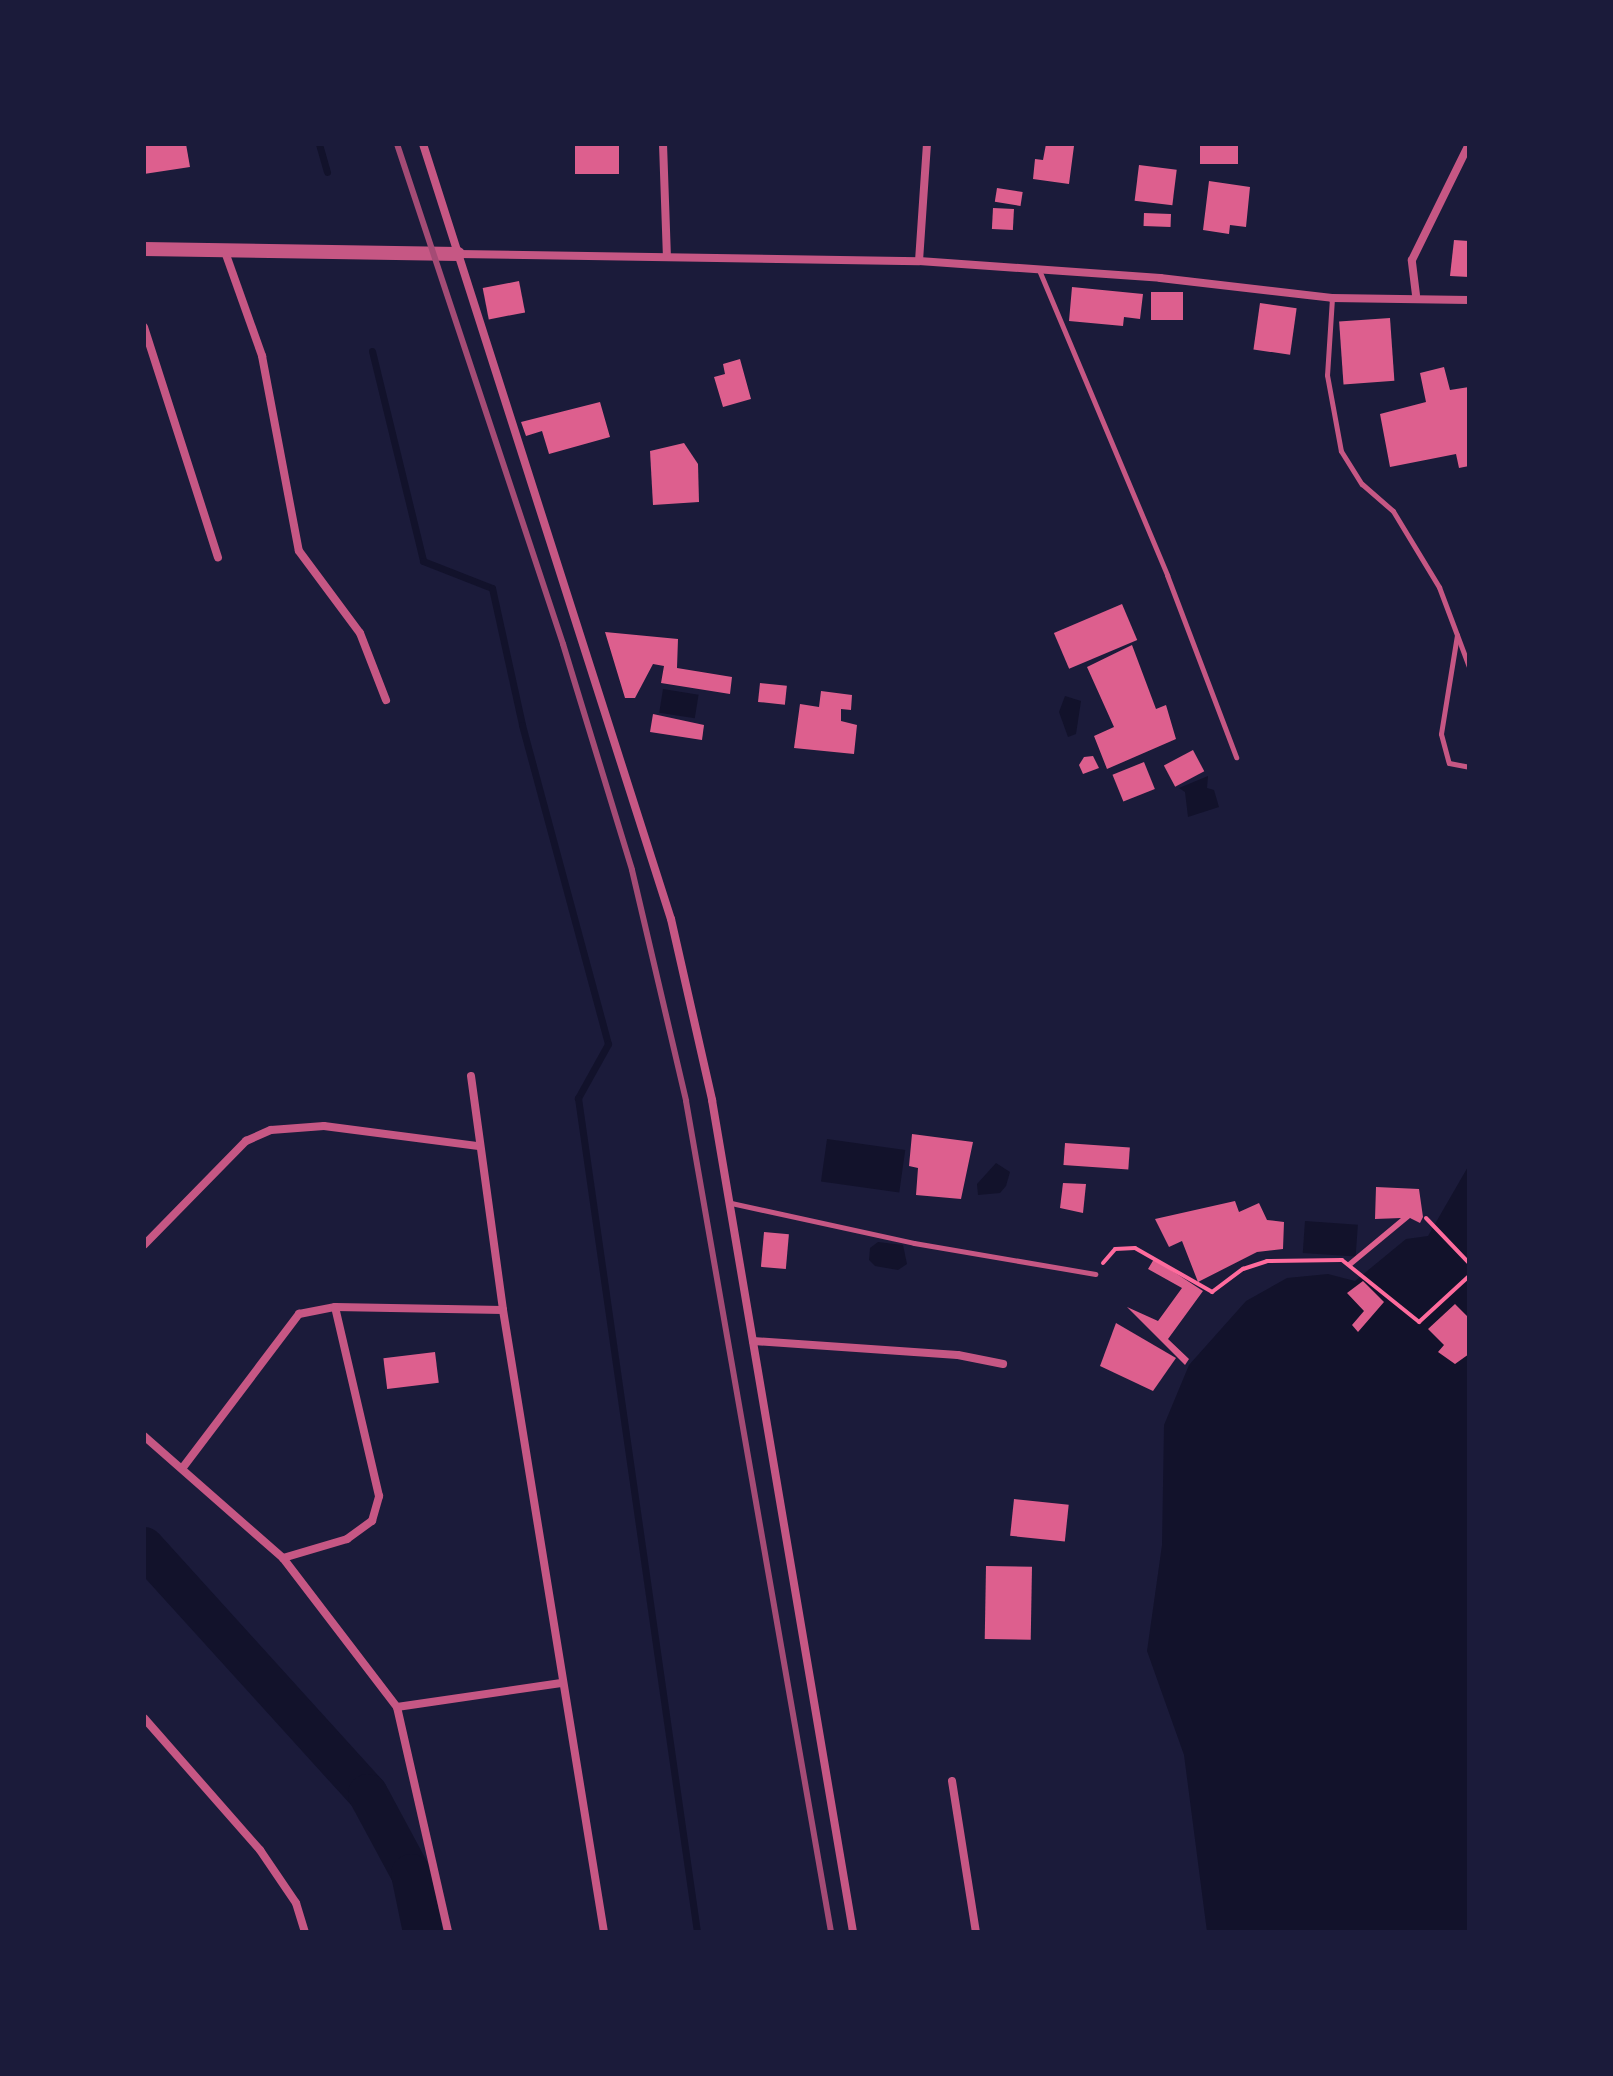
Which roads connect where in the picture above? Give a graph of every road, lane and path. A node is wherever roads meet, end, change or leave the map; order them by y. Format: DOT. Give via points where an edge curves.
graph roads {
  1 [pos="423,144"];
  2 [pos="663,144"];
  3 [pos="927,144"];
  4 [pos="1469,144"];
  5 [pos="144,249"];
  6 [pos="224,249"];
  7 [pos="458,254"];
  8 [pos="667,256"];
  9 [pos="919,261"];
  10 [pos="1038,269"];
  11 [pos="1416,295"];
  12 [pos="1332,298"];
  13 [pos="1469,300"];
  14 [pos="144,327"];
  15 [pos="218,557"];
  16 [pos="1457,634"];
  17 [pos="1469,667"];
  18 [pos="386,700"];
  19 [pos="1236,757"];
  20 [pos="1469,767"];
  21 [pos="471,1076"];
  22 [pos="479,1146"];
  23 [pos="731,1203"];
  24 [pos="1426,1218"];
  25 [pos="144,1245"];
  26 [pos="1469,1263"];
  27 [pos="1095,1274"];
  28 [pos="1469,1276"];
  29 [pos="335,1307"];
  30 [pos="503,1310"];
  31 [pos="753,1341"];
  32 [pos="1003,1364"];
  33 [pos="144,1436"];
  34 [pos="184,1466"];
  35 [pos="283,1558"];
  36 [pos="561,1683"];
  37 [pos="397,1707"];
  38 [pos="144,1718"];
  39 [pos="952,1781"];
  40 [pos="305,1932"];
  41 [pos="448,1932"];
  42 [pos="604,1932"];
  43 [pos="853,1932"];
  44 [pos="976,1932"];
  1 -- 7 [label="street"];
  2 -- 8 [label="street"];
  3 -- 9 [label="street"];
  4 -- 11 [label="street" via="1412,260"];
  5 -- 6 [label="street"];
  6 -- 7 [label="street"];
  6 -- 18 [label="street" via="262,356 299,551 360,633"];
  7 -- 8 [label="street"];
  7 -- 23 [label="street" via="671,919"];
  8 -- 9 [label="street"];
  9 -- 10 [label="street"];
  10 -- 12 [label="street"];
  10 -- 19 [label="lane" via="1167,575"];
  11 -- 12 [label="street"];
  11 -- 13 [label="street"];
  12 -- 16 [label="lane" via="1327,375 1341,451 1362,484 1393,511 1439,587"];
  14 -- 15 [label="street"];
  16 -- 17 [label="lane"];
  16 -- 20 [label="lane" via="1441,734 1449,763"];
  21 -- 22 [label="street"];
  22 -- 25 [label="street" via="324,1126 271,1130 246,1141"];
  22 -- 30 [label="street"];
  23 -- 27 [label="lane" via="914,1243"];
  23 -- 31 [label="street"];
  24 -- 26 [label="path"];
  27 -- 28 [label="path" via="1115,1249 1135,1248 1212,1292 1243,1269 1267,1261 1342,1260 1419,1322"];
  29 -- 30 [label="street"];
  29 -- 34 [label="street" via="299,1314"];
  29 -- 35 [label="street" via="379,1496 372,1521 347,1539"];
  30 -- 36 [label="street"];
  31 -- 32 [label="street" via="958,1355"];
  31 -- 43 [label="street"];
  33 -- 34 [label="street"];
  34 -- 35 [label="street"];
  35 -- 37 [label="street"];
  36 -- 37 [label="street"];
  36 -- 42 [label="street"];
  37 -- 41 [label="street"];
  38 -- 40 [label="street" via="260,1850 296,1903"];
  39 -- 44 [label="street"];
}
